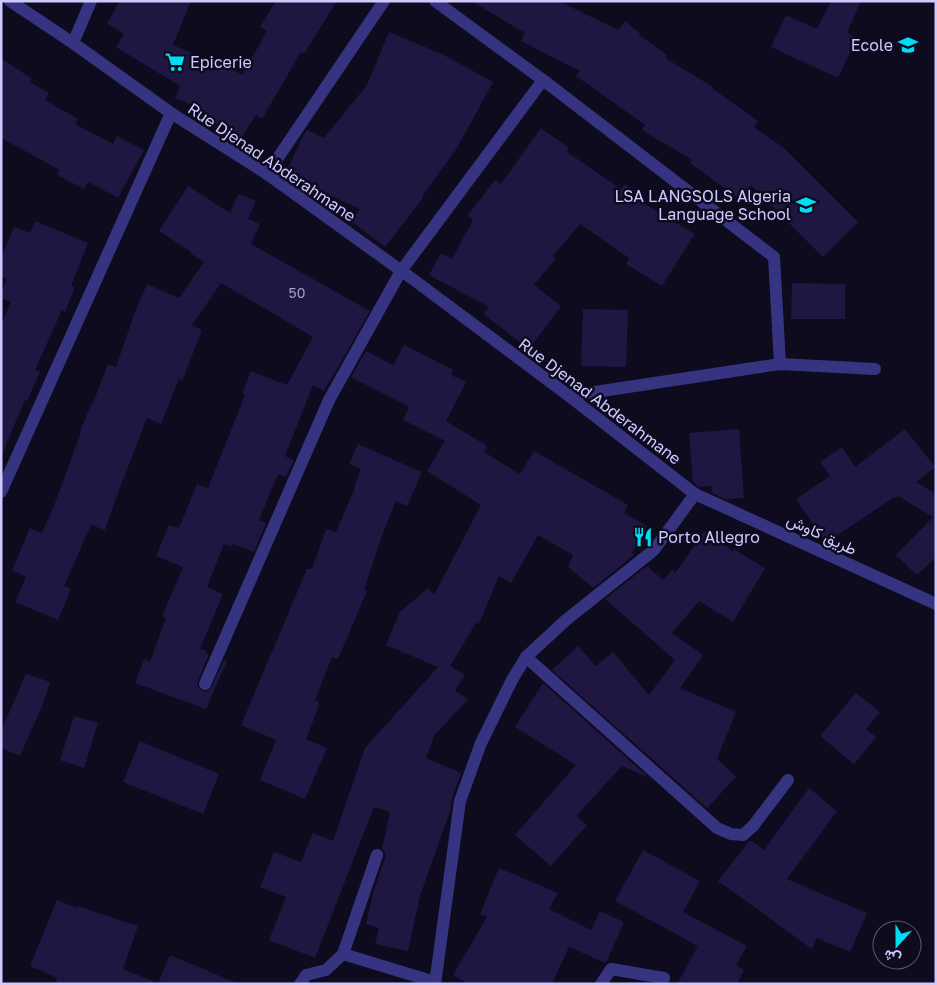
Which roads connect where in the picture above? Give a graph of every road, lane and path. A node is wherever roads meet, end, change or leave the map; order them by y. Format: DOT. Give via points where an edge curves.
graph roads {
  1 [pos="10,1"];
  2 [pos="92,1"];
  3 [pos="384,1"];
  4 [pos="435,1"];
  5 [pos="73,43"];
  6 [pos="544,80"];
  7 [pos="171,113"];
  8 [pos="267,174"];
  9 [pos="402,272"];
  10 [pos="780,364"];
  11 [pos="876,369"];
  12 [pos="569,396"];
  13 [pos="1,492"];
  14 [pos="695,494"];
  15 [pos="936,604"];
  16 [pos="526,657"];
  17 [pos="205,684"];
  18 [pos="788,780"];
  19 [pos="377,855"];
  20 [pos="343,954"];
  21 [pos="664,978"];
  22 [pos="435,983"];
  23 [pos="300,984"];
  24 [pos="601,984"];
  1 -- 5 [label="street, Rue Djenad Abderahmane"];
  2 -- 5 [label="street"];
  3 -- 8 [label="street"];
  4 -- 6 [label="street"];
  5 -- 7 [label="street, Rue Djenad Abderahmane"];
  6 -- 9 [label="street"];
  6 -- 10 [label="street" via="774,257"];
  7 -- 8 [label="street, Rue Djenad Abderahmane"];
  7 -- 13 [label="street"];
  8 -- 9 [label="street, Rue Djenad Abderahmane"];
  9 -- 12 [label="street, Rue Djenad Abderahmane"];
  9 -- 17 [label="street" via="329,400"];
  10 -- 11 [label="street"];
  10 -- 12 [label="street"];
  12 -- 14 [label="street, Rue Djenad Abderahmane"];
  14 -- 15 [label="street, طريق كاوش"];
  14 -- 16 [label="street" via="654,550 566,620"];
  16 -- 18 [label="street" via="717,828 743,835"];
  16 -- 22 [label="street" via="482,744 460,802"];
  19 -- 20 [label="street"];
  20 -- 22 [label="street"];
  20 -- 23 [label="street" via="326,970 306,975"];
  21 -- 24 [label="street" via="611,969"];
}
